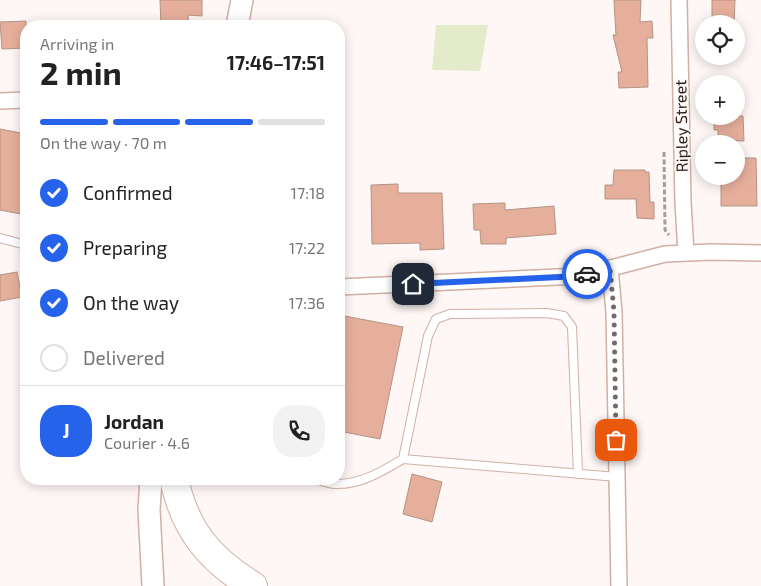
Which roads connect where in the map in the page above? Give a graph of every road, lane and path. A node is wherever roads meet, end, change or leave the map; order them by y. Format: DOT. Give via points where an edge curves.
graph roads {
  1 [pos="242,0"];
  2 [pos="679,0"];
  3 [pos="238,20"];
  4 [pos="20,100"];
  5 [pos="0,101"];
  6 [pos="0,238"];
  7 [pos="20,243"];
  8 [pos="686,253"];
  9 [pos="761,253"];
  10 [pos="610,268"];
  11 [pos="345,287"];
  12 [pos="404,459"];
  13 [pos="578,474"];
  14 [pos="617,477"];
  15 [pos="345,484"];
  16 [pos="151,485"];
  17 [pos="176,485"];
  18 [pos="153,586"];
  19 [pos="253,586"];
  20 [pos="619,586"];
  1 -- 3 [label="main road"];
  2 -- 8 [label="street, Ripley Street"];
  4 -- 5 [label="street"];
  6 -- 7 [label="lane"];
  8 -- 9 [label="street"];
  8 -- 10 [label="street" via="665,254"];
  10 -- 11 [label="street" via="580,276"];
  10 -- 14 [label="street" via="614,312"];
  12 -- 13 [label="lane"];
  12 -- 13 [label="lane" via="428,336 436,319 450,314 547,313 564,316 572,327"];
  12 -- 15 [label="lane" via="382,472"];
  13 -- 14 [label="lane"];
  14 -- 20 [label="street"];
  16 -- 18 [label="main road"];
  17 -- 19 [label="highway" via="197,537 220,563"];
}
